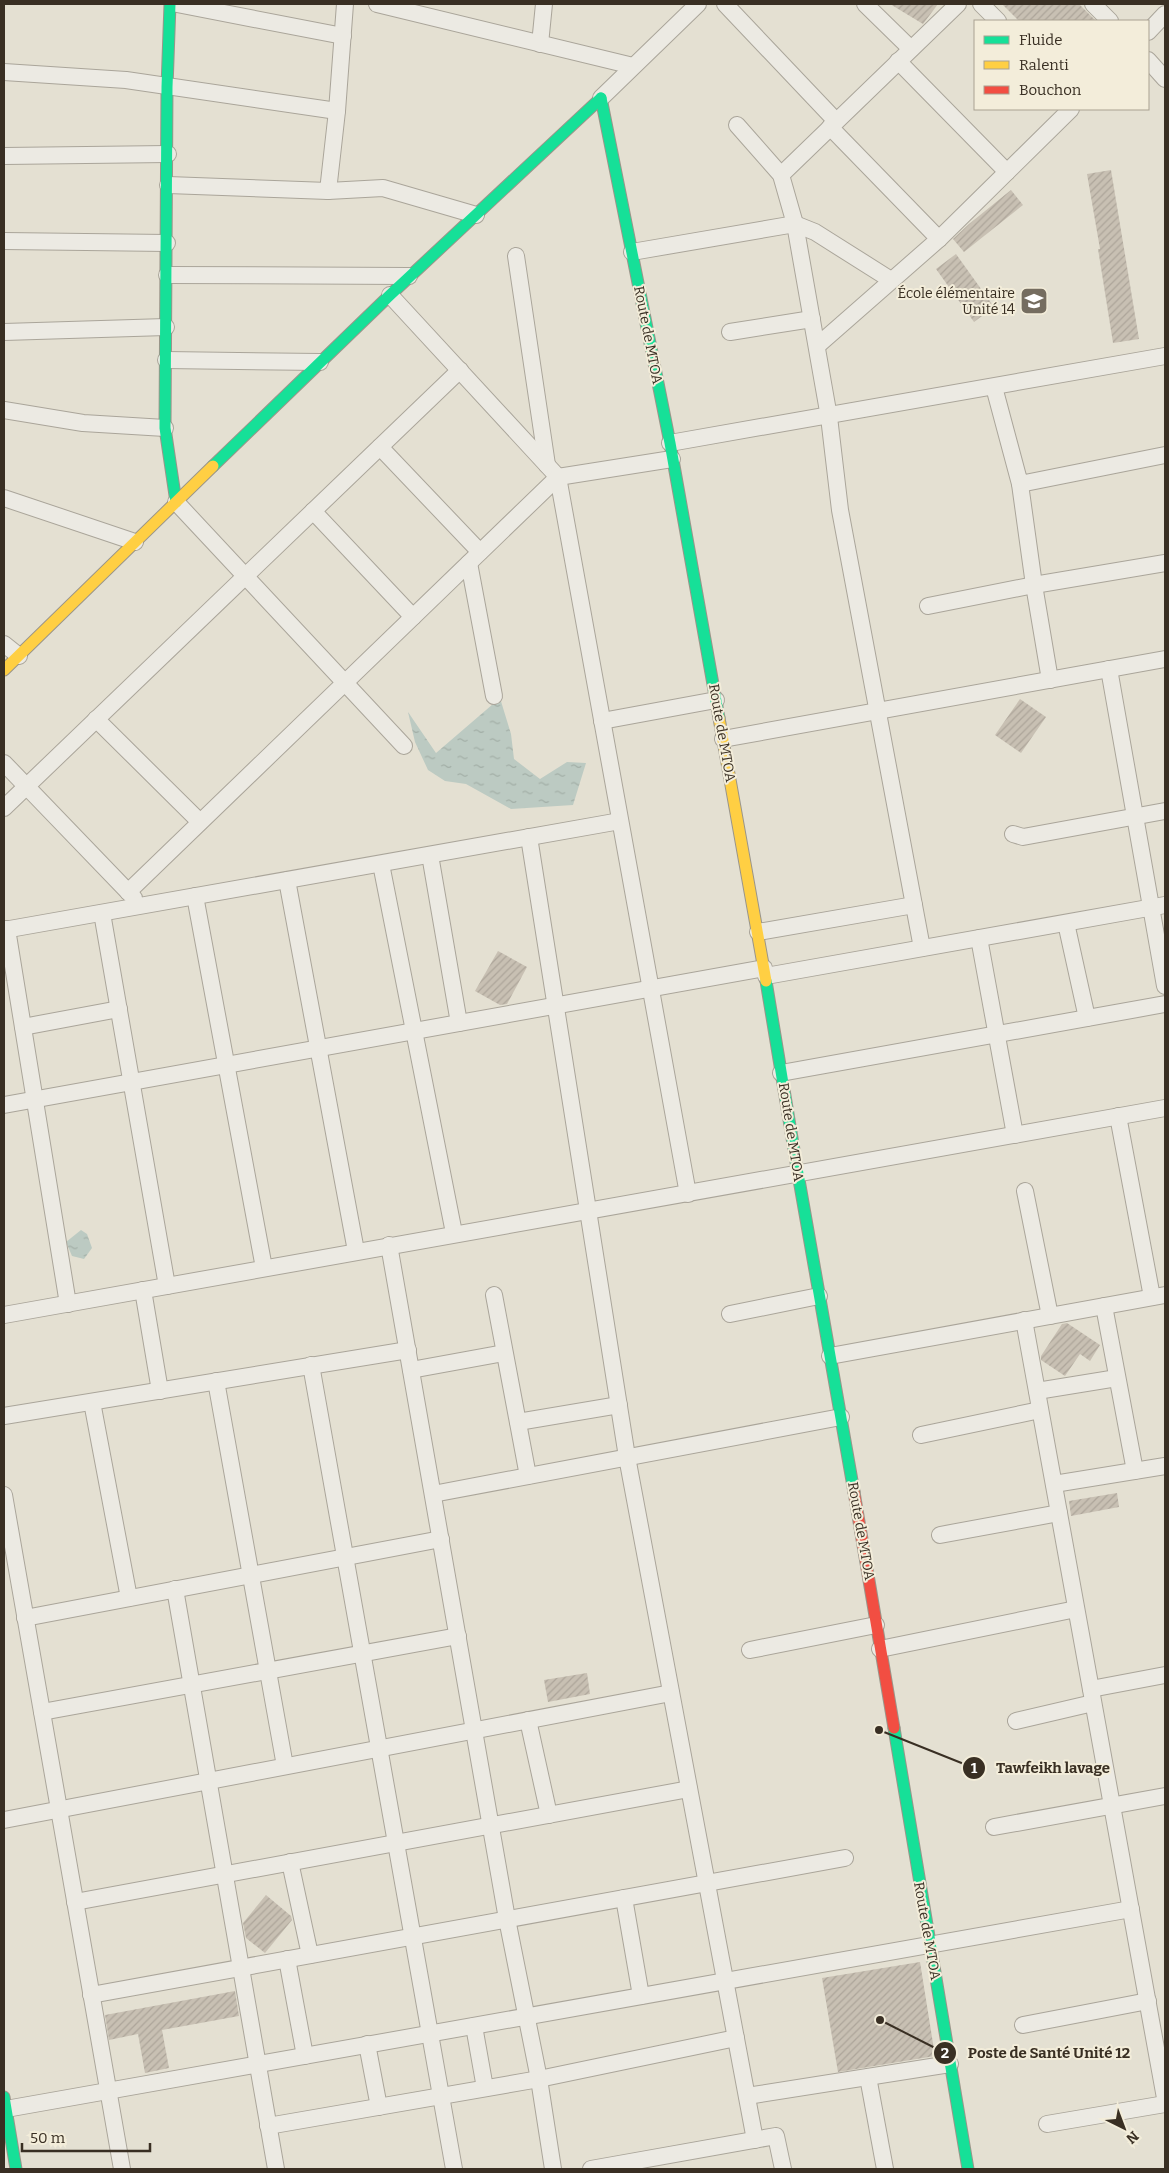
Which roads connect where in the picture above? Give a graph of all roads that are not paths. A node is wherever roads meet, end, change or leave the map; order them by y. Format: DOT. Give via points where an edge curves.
graph roads {
  1 [pos="170,4"];
  2 [pos="177,4"];
  3 [pos="345,4"];
  4 [pos="377,4"];
  5 [pos="544,4"];
  6 [pos="698,4"];
  7 [pos="725,4"];
  8 [pos="865,4"];
  9 [pos="958,4"];
  10 [pos="981,4"];
  11 [pos="1093,4"];
  12 [pos="1165,14"];
  13 [pos="997,20"];
  14 [pos="1109,20"];
  15 [pos="1149,31"];
  16 [pos="343,36"];
  17 [pos="540,44"];
  18 [pos="911,49"];
  19 [pos="898,61"];
  20 [pos="1149,61"];
  21 [pos="633,66"];
  22 [pos="4,72"];
  23 [pos="1165,79"];
  24 [pos="167,87"];
  25 [pos="601,98"];
  26 [pos="1070,110"];
  27 [pos="337,111"];
  28 [pos="833,124"];
  29 [pos="736,126"];
  30 [pos="168,154"];
  31 [pos="4,156"];
  32 [pos="1007,172"];
  33 [pos="781,175"];
  34 [pos="168,186"];
  35 [pos="328,191"];
  36 [pos="476,215"];
  37 [pos="795,224"];
  38 [pos="939,240"];
  39 [pos="4,241"];
  40 [pos="167,243"];
  41 [pos="632,252"];
  42 [pos="516,256"];
  43 [pos="167,275"];
  44 [pos="409,276"];
  45 [pos="892,280"];
  46 [pos="390,295"];
  47 [pos="812,319"];
  48 [pos="166,328"];
  49 [pos="4,332"];
  50 [pos="730,332"];
  51 [pos="817,346"];
  52 [pos="1165,356"];
  53 [pos="166,360"];
  54 [pos="320,362"];
  55 [pos="460,370"];
  56 [pos="994,387"];
  57 [pos="4,410"];
  58 [pos="829,417"];
  59 [pos="165,428"];
  60 [pos="380,447"];
  61 [pos="671,451"];
  62 [pos="1165,455"];
  63 [pos="552,471"];
  64 [pos="1020,484"];
  65 [pos="4,498"];
  66 [pos="176,502"];
  67 [pos="313,512"];
  68 [pos="135,542"];
  69 [pos="474,558"];
  70 [pos="1165,563"];
  71 [pos="245,577"];
  72 [pos="1034,584"];
  73 [pos="928,606"];
  74 [pos="413,617"];
  75 [pos="4,644"];
  76 [pos="19,656"];
  77 [pos="1165,659"];
  78 [pos="1109,669"];
  79 [pos="4,670"];
  80 [pos="1050,680"];
  81 [pos="344,682"];
  82 [pos="494,696"];
  83 [pos="716,700"];
  84 [pos="878,711"];
  85 [pos="96,719"];
  86 [pos="602,721"];
  87 [pos="723,739"];
  88 [pos="404,746"];
  89 [pos="4,763"];
  90 [pos="26,786"];
  91 [pos="4,808"];
  92 [pos="1165,811"];
  93 [pos="1136,816"];
  94 [pos="200,822"];
  95 [pos="620,822"];
  96 [pos="1014,834"];
  97 [pos="529,838"];
  98 [pos="430,855"];
  99 [pos="381,864"];
  100 [pos="287,880"];
  101 [pos="128,892"];
  102 [pos="195,896"];
  103 [pos="914,905"];
  104 [pos="141,906"];
  105 [pos="1158,906"];
  106 [pos="102,913"];
  107 [pos="1066,923"];
  108 [pos="5,930"];
  109 [pos="758,932"];
  110 [pos="979,938"];
  111 [pos="922,948"];
  112 [pos="765,972"];
  113 [pos="1165,986"];
  114 [pos="650,988"];
  115 [pos="1165,1004"];
  116 [pos="556,1006"];
  117 [pos="119,1009"];
  118 [pos="1087,1018"];
  119 [pos="459,1023"];
  120 [pos="23,1026"];
  121 [pos="414,1032"];
  122 [pos="996,1034"];
  123 [pos="319,1048"];
  124 [pos="226,1065"];
  125 [pos="781,1073"];
  126 [pos="132,1082"];
  127 [pos="35,1100"];
  128 [pos="4,1106"];
  129 [pos="1165,1108"];
  130 [pos="1118,1116"];
  131 [pos="1015,1135"];
  132 [pos="798,1174"];
  133 [pos="1025,1191"];
  134 [pos="688,1194"];
  135 [pos="588,1212"];
  136 [pos="454,1233"];
  137 [pos="389,1245"];
  138 [pos="356,1251"];
  139 [pos="264,1268"];
  140 [pos="167,1286"];
  141 [pos="143,1290"];
  142 [pos="494,1295"];
  143 [pos="820,1296"];
  144 [pos="1158,1296"];
  145 [pos="68,1304"];
  146 [pos="1104,1306"];
  147 [pos="730,1314"];
  148 [pos="4,1316"];
  149 [pos="1050,1316"];
  150 [pos="1024,1320"];
  151 [pos="408,1350"];
  152 [pos="504,1353"];
  153 [pos="830,1356"];
  154 [pos="311,1365"];
  155 [pos="411,1370"];
  156 [pos="1117,1378"];
  157 [pos="216,1381"];
  158 [pos="160,1391"];
  159 [pos="1037,1391"];
  160 [pos="92,1402"];
  161 [pos="619,1405"];
  162 [pos="1040,1410"];
  163 [pos="4,1416"];
  164 [pos="841,1417"];
  165 [pos="518,1422"];
  166 [pos="921,1435"];
  167 [pos="627,1457"];
  168 [pos="1165,1466"];
  169 [pos="1135,1471"];
  170 [pos="528,1476"];
  171 [pos="1054,1484"];
  172 [pos="433,1494"];
  173 [pos="4,1495"];
  174 [pos="1059,1513"];
  175 [pos="940,1535"];
  176 [pos="8,1538"];
  177 [pos="441,1539"];
  178 [pos="345,1557"];
  179 [pos="251,1575"];
  180 [pos="176,1589"];
  181 [pos="128,1598"];
  182 [pos="1076,1609"];
  183 [pos="25,1618"];
  184 [pos="876,1625"];
  185 [pos="458,1636"];
  186 [pos="880,1649"];
  187 [pos="750,1650"];
  188 [pos="362,1654"];
  189 [pos="268,1671"];
  190 [pos="1165,1675"];
  191 [pos="192,1684"];
  192 [pos="671,1693"];
  193 [pos="1092,1696"];
  194 [pos="42,1712"];
  195 [pos="528,1720"];
  196 [pos="1016,1721"];
  197 [pos="475,1730"];
  198 [pos="379,1748"];
  199 [pos="285,1766"];
  200 [pos="208,1781"];
  201 [pos="689,1790"];
  202 [pos="1165,1796"];
  203 [pos="1112,1806"];
  204 [pos="59,1809"];
  205 [pos="549,1815"];
  206 [pos="4,1820"];
  207 [pos="491,1826"];
  208 [pos="994,1827"];
  209 [pos="396,1843"];
  210 [pos="845,1858"];
  211 [pos="290,1862"];
  212 [pos="224,1874"];
  213 [pos="707,1883"];
  214 [pos="624,1898"];
  215 [pos="75,1902"];
  216 [pos="1131,1909"];
  217 [pos="507,1919"];
  218 [pos="412,1936"];
  219 [pos="929,1945"];
  220 [pos="310,1955"];
  221 [pos="287,1959"];
  222 [pos="241,1968"];
  223 [pos="726,1982"];
  224 [pos="91,1995"];
  225 [pos="641,1996"];
  226 [pos="1148,2001"];
  227 [pos="526,2016"];
  228 [pos="1023,2025"];
  229 [pos="474,2026"];
  230 [pos="1159,2029"];
  231 [pos="430,2034"];
  232 [pos="736,2038"];
  233 [pos="368,2044"];
  234 [pos="305,2056"];
  235 [pos="257,2064"];
  236 [pos="950,2064"];
  237 [pos="868,2076"];
  238 [pos="539,2079"];
  239 [pos="485,2088"];
  240 [pos="108,2090"];
  241 [pos="441,2096"];
  242 [pos="747,2096"];
  243 [pos="1165,2098"];
  244 [pos="5,2103"];
  245 [pos="1165,2104"];
  246 [pos="379,2107"];
  247 [pos="1047,2124"];
  248 [pos="268,2126"];
  249 [pos="755,2140"];
  250 [pos="16,2169"];
  251 [pos="122,2169"];
  252 [pos="276,2169"];
  253 [pos="454,2169"];
  254 [pos="553,2169"];
  255 [pos="591,2169"];
  256 [pos="783,2169"];
  257 [pos="884,2169"];
  258 [pos="968,2169"];
  1 -- 24 [label="street"];
  2 -- 16 [label="street"];
  3 -- 16 [label="street"];
  4 -- 17 [label="street"];
  5 -- 17 [label="street"];
  6 -- 21 [label="street"];
  7 -- 28 [label="street"];
  8 -- 18 [label="street"];
  9 -- 18 [label="street"];
  10 -- 13 [label="street"];
  11 -- 14 [label="street"];
  12 -- 15 [label="street"];
  16 -- 27 [label="street"];
  17 -- 21 [label="street"];
  18 -- 19 [label="street"];
  19 -- 28 [label="street"];
  19 -- 32 [label="street"];
  20 -- 23 [label="street"];
  21 -- 25 [label="street"];
  22 -- 24 [label="street" via="126,80"];
  24 -- 27 [label="street"];
  24 -- 30 [label="street"];
  25 -- 36 [label="street"];
  25 -- 41 [label="street, Route de MTOA"];
  26 -- 32 [label="street"];
  27 -- 35 [label="street"];
  28 -- 33 [label="street"];
  28 -- 38 [label="street"];
  29 -- 33 [label="street"];
  30 -- 31 [label="street"];
  30 -- 34 [label="street"];
  32 -- 38 [label="street"];
  33 -- 37 [label="street"];
  34 -- 35 [label="street"];
  34 -- 40 [label="street"];
  35 -- 36 [label="street" via="383,188"];
  36 -- 44 [label="street"];
  37 -- 41 [label="street"];
  37 -- 45 [label="street" via="815,232"];
  37 -- 47 [label="street"];
  38 -- 45 [label="street"];
  39 -- 40 [label="street"];
  40 -- 43 [label="street"];
  41 -- 61 [label="street, Route de MTOA"];
  42 -- 63 [label="street"];
  43 -- 44 [label="street"];
  43 -- 48 [label="street"];
  44 -- 46 [label="street"];
  45 -- 51 [label="street"];
  46 -- 54 [label="street"];
  46 -- 55 [label="street"];
  47 -- 50 [label="street"];
  47 -- 51 [label="street"];
  48 -- 49 [label="street"];
  48 -- 53 [label="street"];
  51 -- 58 [label="street"];
  52 -- 56 [label="street"];
  53 -- 54 [label="street"];
  53 -- 59 [label="street"];
  54 -- 66 [label="street"];
  55 -- 60 [label="street"];
  55 -- 63 [label="street"];
  56 -- 58 [label="street"];
  56 -- 64 [label="street"];
  57 -- 59 [label="street" via="83,423"];
  58 -- 61 [label="street"];
  58 -- 84 [label="street" via="840,510"];
  59 -- 66 [label="street"];
  60 -- 67 [label="street"];
  60 -- 69 [label="street"];
  61 -- 63 [label="street"];
  61 -- 83 [label="street, Route de MTOA"];
  62 -- 64 [label="street"];
  63 -- 69 [label="street"];
  63 -- 86 [label="street"];
  64 -- 72 [label="street"];
  65 -- 68 [label="street"];
  66 -- 68 [label="street"];
  66 -- 71 [label="street"];
  67 -- 71 [label="street"];
  67 -- 74 [label="street"];
  68 -- 76 [label="street"];
  69 -- 74 [label="street"];
  69 -- 82 [label="street"];
  70 -- 72 [label="street"];
  71 -- 81 [label="street"];
  71 -- 85 [label="street"];
  72 -- 73 [label="street"];
  72 -- 80 [label="street"];
  74 -- 81 [label="street"];
  75 -- 76 [label="street"];
  76 -- 79 [label="street"];
  77 -- 78 [label="street"];
  78 -- 80 [label="street"];
  78 -- 93 [label="street"];
  80 -- 84 [label="street"];
  81 -- 88 [label="street"];
  81 -- 94 [label="street"];
  83 -- 86 [label="street"];
  83 -- 87 [label="street, Route de MTOA"];
  84 -- 87 [label="street"];
  84 -- 103 [label="street"];
  85 -- 90 [label="street"];
  85 -- 94 [label="street"];
  86 -- 95 [label="street"];
  87 -- 109 [label="street, Route de MTOA"];
  89 -- 90 [label="street"];
  90 -- 91 [label="street"];
  90 -- 101 [label="street"];
  92 -- 93 [label="street"];
  93 -- 96 [label="street" via="1023,837"];
  93 -- 105 [label="street"];
  94 -- 101 [label="street"];
  95 -- 97 [label="street"];
  95 -- 114 [label="street"];
  97 -- 98 [label="street"];
  97 -- 116 [label="street"];
  98 -- 99 [label="street"];
  98 -- 119 [label="street"];
  99 -- 100 [label="street"];
  99 -- 121 [label="street"];
  100 -- 102 [label="street"];
  100 -- 123 [label="street"];
  101 -- 104 [label="street"];
  102 -- 104 [label="street"];
  102 -- 124 [label="street"];
  103 -- 109 [label="street"];
  103 -- 111 [label="street"];
  104 -- 106 [label="street"];
  105 -- 107 [label="street"];
  105 -- 113 [label="street"];
  106 -- 108 [label="street"];
  106 -- 117 [label="street"];
  107 -- 110 [label="street"];
  107 -- 118 [label="street"];
  108 -- 120 [label="street"];
  109 -- 112 [label="street, Route de MTOA"];
  110 -- 111 [label="street"];
  110 -- 122 [label="street"];
  111 -- 112 [label="street"];
  112 -- 114 [label="street"];
  112 -- 125 [label="street, Route de MTOA"];
  114 -- 116 [label="street"];
  114 -- 134 [label="street"];
  115 -- 118 [label="street"];
  116 -- 119 [label="street"];
  116 -- 135 [label="street"];
  117 -- 120 [label="street"];
  117 -- 126 [label="street"];
  118 -- 122 [label="street"];
  119 -- 121 [label="street"];
  120 -- 127 [label="street"];
  121 -- 123 [label="street"];
  121 -- 136 [label="street"];
  122 -- 125 [label="street"];
  122 -- 131 [label="street"];
  123 -- 124 [label="street"];
  123 -- 138 [label="street"];
  124 -- 126 [label="street"];
  124 -- 139 [label="street"];
  125 -- 132 [label="street, Route de MTOA"];
  126 -- 127 [label="street"];
  126 -- 140 [label="street"];
  127 -- 128 [label="street"];
  127 -- 145 [label="street"];
  129 -- 130 [label="street"];
  130 -- 131 [label="street"];
  130 -- 144 [label="street"];
  131 -- 132 [label="street"];
  132 -- 134 [label="street"];
  132 -- 143 [label="street, Route de MTOA"];
  133 -- 149 [label="street"];
  134 -- 135 [label="street"];
  135 -- 136 [label="street"];
  135 -- 161 [label="street"];
  136 -- 137 [label="street"];
  137 -- 138 [label="street"];
  137 -- 151 [label="street"];
  138 -- 139 [label="street"];
  139 -- 140 [label="street"];
  140 -- 141 [label="street"];
  141 -- 145 [label="street"];
  141 -- 158 [label="street"];
  142 -- 152 [label="street"];
  143 -- 147 [label="street"];
  143 -- 153 [label="street, Route de MTOA"];
  144 -- 146 [label="street"];
  145 -- 148 [label="street"];
  146 -- 149 [label="street"];
  146 -- 156 [label="street"];
  149 -- 150 [label="street"];
  150 -- 153 [label="street"];
  150 -- 159 [label="street"];
  151 -- 154 [label="street"];
  151 -- 155 [label="street"];
  152 -- 155 [label="street"];
  152 -- 165 [label="street"];
  153 -- 164 [label="street, Route de MTOA"];
  154 -- 157 [label="street"];
  154 -- 178 [label="street"];
  155 -- 172 [label="street"];
  156 -- 159 [label="street"];
  156 -- 169 [label="street"];
  157 -- 158 [label="street"];
  157 -- 179 [label="street"];
  158 -- 160 [label="street"];
  159 -- 162 [label="street"];
  160 -- 163 [label="street"];
  160 -- 181 [label="street"];
  161 -- 165 [label="street"];
  161 -- 167 [label="street"];
  162 -- 166 [label="street"];
  162 -- 171 [label="street"];
  164 -- 167 [label="street"];
  164 -- 184 [label="street, Route de MTOA"];
  165 -- 170 [label="street"];
  167 -- 170 [label="street"];
  167 -- 192 [label="street"];
  168 -- 169 [label="street"];
  169 -- 171 [label="street"];
  170 -- 172 [label="street"];
  171 -- 174 [label="street"];
  172 -- 177 [label="street"];
  173 -- 176 [label="street"];
  174 -- 175 [label="street"];
  174 -- 182 [label="street"];
  176 -- 183 [label="street"];
  177 -- 178 [label="street"];
  177 -- 185 [label="street"];
  178 -- 179 [label="street"];
  178 -- 188 [label="street"];
  179 -- 180 [label="street"];
  179 -- 189 [label="street"];
  180 -- 181 [label="street"];
  180 -- 191 [label="street"];
  181 -- 183 [label="street"];
  182 -- 186 [label="street"];
  182 -- 193 [label="street"];
  183 -- 194 [label="street"];
  184 -- 186 [label="street, Route de MTOA"];
  184 -- 187 [label="street"];
  185 -- 188 [label="street"];
  185 -- 197 [label="street"];
  186 -- 219 [label="street, Route de MTOA"];
  188 -- 189 [label="street"];
  188 -- 198 [label="street"];
  189 -- 191 [label="street"];
  189 -- 199 [label="street"];
  190 -- 193 [label="street"];
  191 -- 194 [label="street"];
  191 -- 200 [label="street"];
  192 -- 195 [label="street"];
  192 -- 201 [label="street"];
  193 -- 196 [label="street"];
  193 -- 203 [label="street"];
  194 -- 204 [label="street"];
  195 -- 197 [label="street"];
  195 -- 205 [label="street"];
  197 -- 198 [label="street"];
  197 -- 207 [label="street"];
  198 -- 199 [label="street"];
  198 -- 209 [label="street"];
  199 -- 200 [label="street"];
  200 -- 204 [label="street"];
  200 -- 212 [label="street"];
  201 -- 205 [label="street"];
  201 -- 213 [label="street"];
  202 -- 203 [label="street"];
  203 -- 208 [label="street"];
  203 -- 216 [label="street"];
  204 -- 206 [label="street"];
  204 -- 215 [label="street"];
  205 -- 207 [label="street"];
  207 -- 209 [label="street"];
  207 -- 217 [label="street"];
  209 -- 211 [label="street"];
  209 -- 218 [label="street"];
  210 -- 213 [label="street"];
  211 -- 212 [label="street"];
  211 -- 220 [label="street"];
  212 -- 215 [label="street"];
  212 -- 222 [label="street"];
  213 -- 214 [label="street"];
  213 -- 223 [label="street"];
  214 -- 217 [label="street"];
  214 -- 225 [label="street"];
  215 -- 224 [label="street"];
  216 -- 219 [label="street"];
  216 -- 226 [label="street"];
  217 -- 218 [label="street"];
  217 -- 227 [label="street"];
  218 -- 220 [label="street"];
  218 -- 231 [label="street"];
  219 -- 223 [label="street"];
  219 -- 236 [label="street, Route de MTOA"];
  220 -- 221 [label="street"];
  221 -- 222 [label="street"];
  221 -- 234 [label="street"];
  222 -- 224 [label="street"];
  222 -- 235 [label="street"];
  223 -- 225 [label="street"];
  223 -- 232 [label="street"];
  224 -- 240 [label="street"];
  225 -- 227 [label="street"];
  226 -- 228 [label="street"];
  226 -- 230 [label="street"];
  227 -- 229 [label="street"];
  227 -- 238 [label="street"];
  229 -- 231 [label="street"];
  229 -- 239 [label="street"];
  230 -- 243 [label="street"];
  231 -- 233 [label="street"];
  231 -- 241 [label="street"];
  232 -- 238 [label="street"];
  232 -- 242 [label="street"];
  233 -- 234 [label="street"];
  233 -- 246 [label="street"];
  234 -- 235 [label="street"];
  235 -- 240 [label="street"];
  235 -- 248 [label="street"];
  236 -- 237 [label="street"];
  236 -- 258 [label="street, Route de MTOA"];
  237 -- 242 [label="street"];
  237 -- 257 [label="street"];
  238 -- 239 [label="street"];
  238 -- 254 [label="street"];
  239 -- 241 [label="street"];
  240 -- 244 [label="street"];
  240 -- 251 [label="street"];
  241 -- 246 [label="street"];
  241 -- 253 [label="street"];
  242 -- 249 [label="street"];
  244 -- 250 [label="street"];
  245 -- 247 [label="street"];
  246 -- 248 [label="street"];
  248 -- 252 [label="street"];
  249 -- 255 [label="street"];
  249 -- 256 [label="street" via="776,2136"];
}
